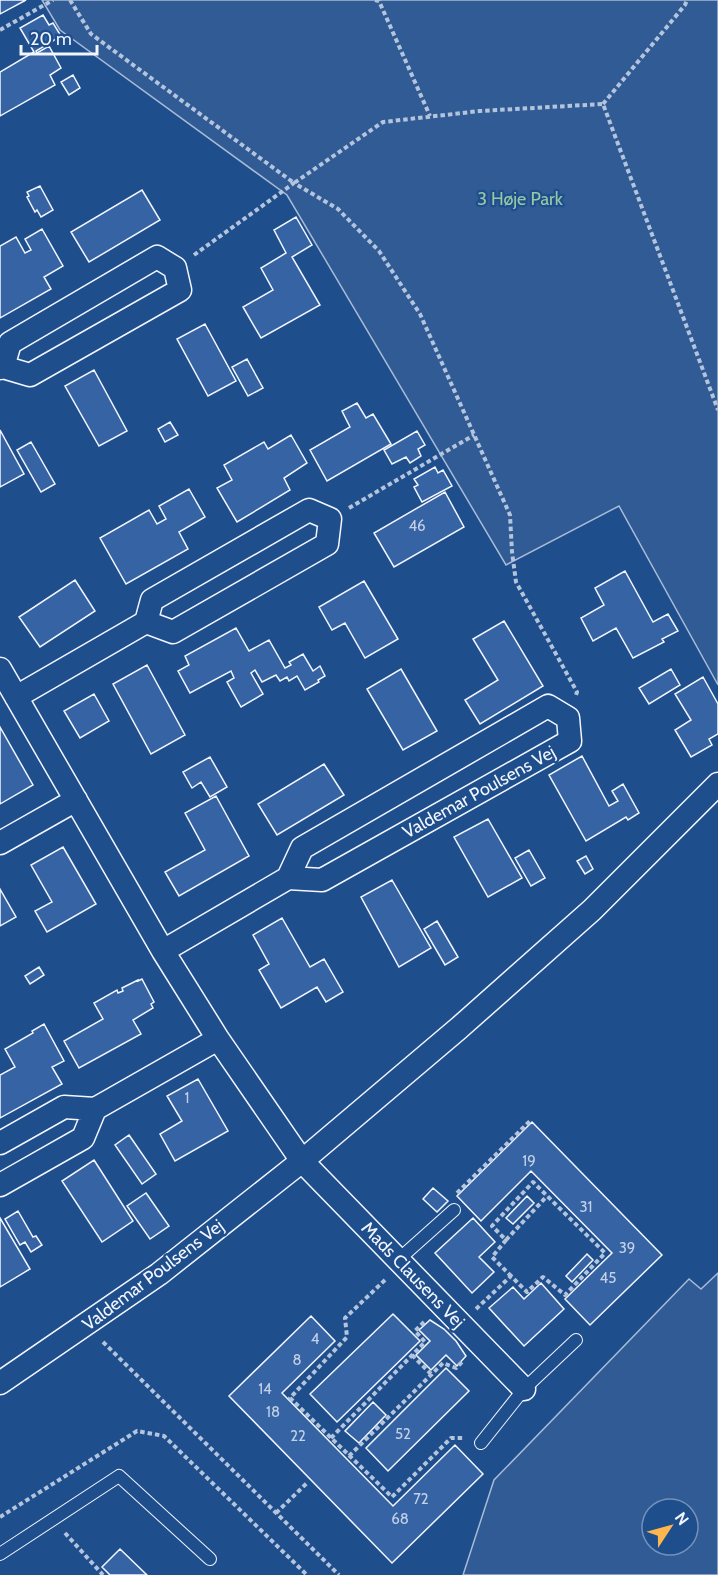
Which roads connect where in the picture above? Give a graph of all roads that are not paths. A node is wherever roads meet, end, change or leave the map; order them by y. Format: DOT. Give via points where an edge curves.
graph roads {
  1 [pos="2,368"];
  2 [pos="146,622"];
  3 [pos="0,669"];
  4 [pos="16,697"];
  5 [pos="718,784"];
  6 [pos="76,800"];
  7 [pos="0,843"];
  8 [pos="288,878"];
  9 [pos="163,951"];
  10 [pos="218,1040"];
  11 [pos="95,1109"];
  12 [pos="0,1143"];
  13 [pos="302,1161"];
  14 [pos="0,1185"];
  15 [pos="454,1210"];
  16 [pos="400,1262"];
  17 [pos="576,1340"];
  18 [pos="0,1383"];
  19 [pos="524,1389"];
  20 [pos="481,1443"];
  21 [pos="0,1554"];
  22 [pos="210,1559"];
  1 -- 1 [label="street" via="10,343 158,257 175,268 180,290 30,375"];
  2 -- 2 [label="street" via="173,632 327,544 330,519 309,510 152,600"];
  2 -- 4 [label="street"];
  3 -- 4 [label="street"];
  4 -- 6 [label="street"];
  5 -- 13 [label="street, Valdemar Poulsens Vej" via="592,910"];
  6 -- 7 [label="street"];
  6 -- 9 [label="street"];
  8 -- 8 [label="street, Valdemar Poulsens Vej" via="302,848 548,706 568,718 570,741 322,880"];
  8 -- 9 [label="street"];
  9 -- 10 [label="street"];
  10 -- 11 [label="street"];
  10 -- 13 [label="street"];
  11 -- 12 [label="street" via="64,1107"];
  11 -- 14 [label="street" via="83,1137"];
  13 -- 16 [label="street, Mads Clausens Vej"];
  13 -- 18 [label="street, Valdemar Poulsens Vej" via="159,1274"];
  15 -- 16 [label="lane"];
  16 -- 19 [label="street, Mads Clausens Vej"];
  17 -- 19 [label="lane"];
  19 -- 20 [label="lane"];
  21 -- 22 [label="lane" via="119,1476"];
}
